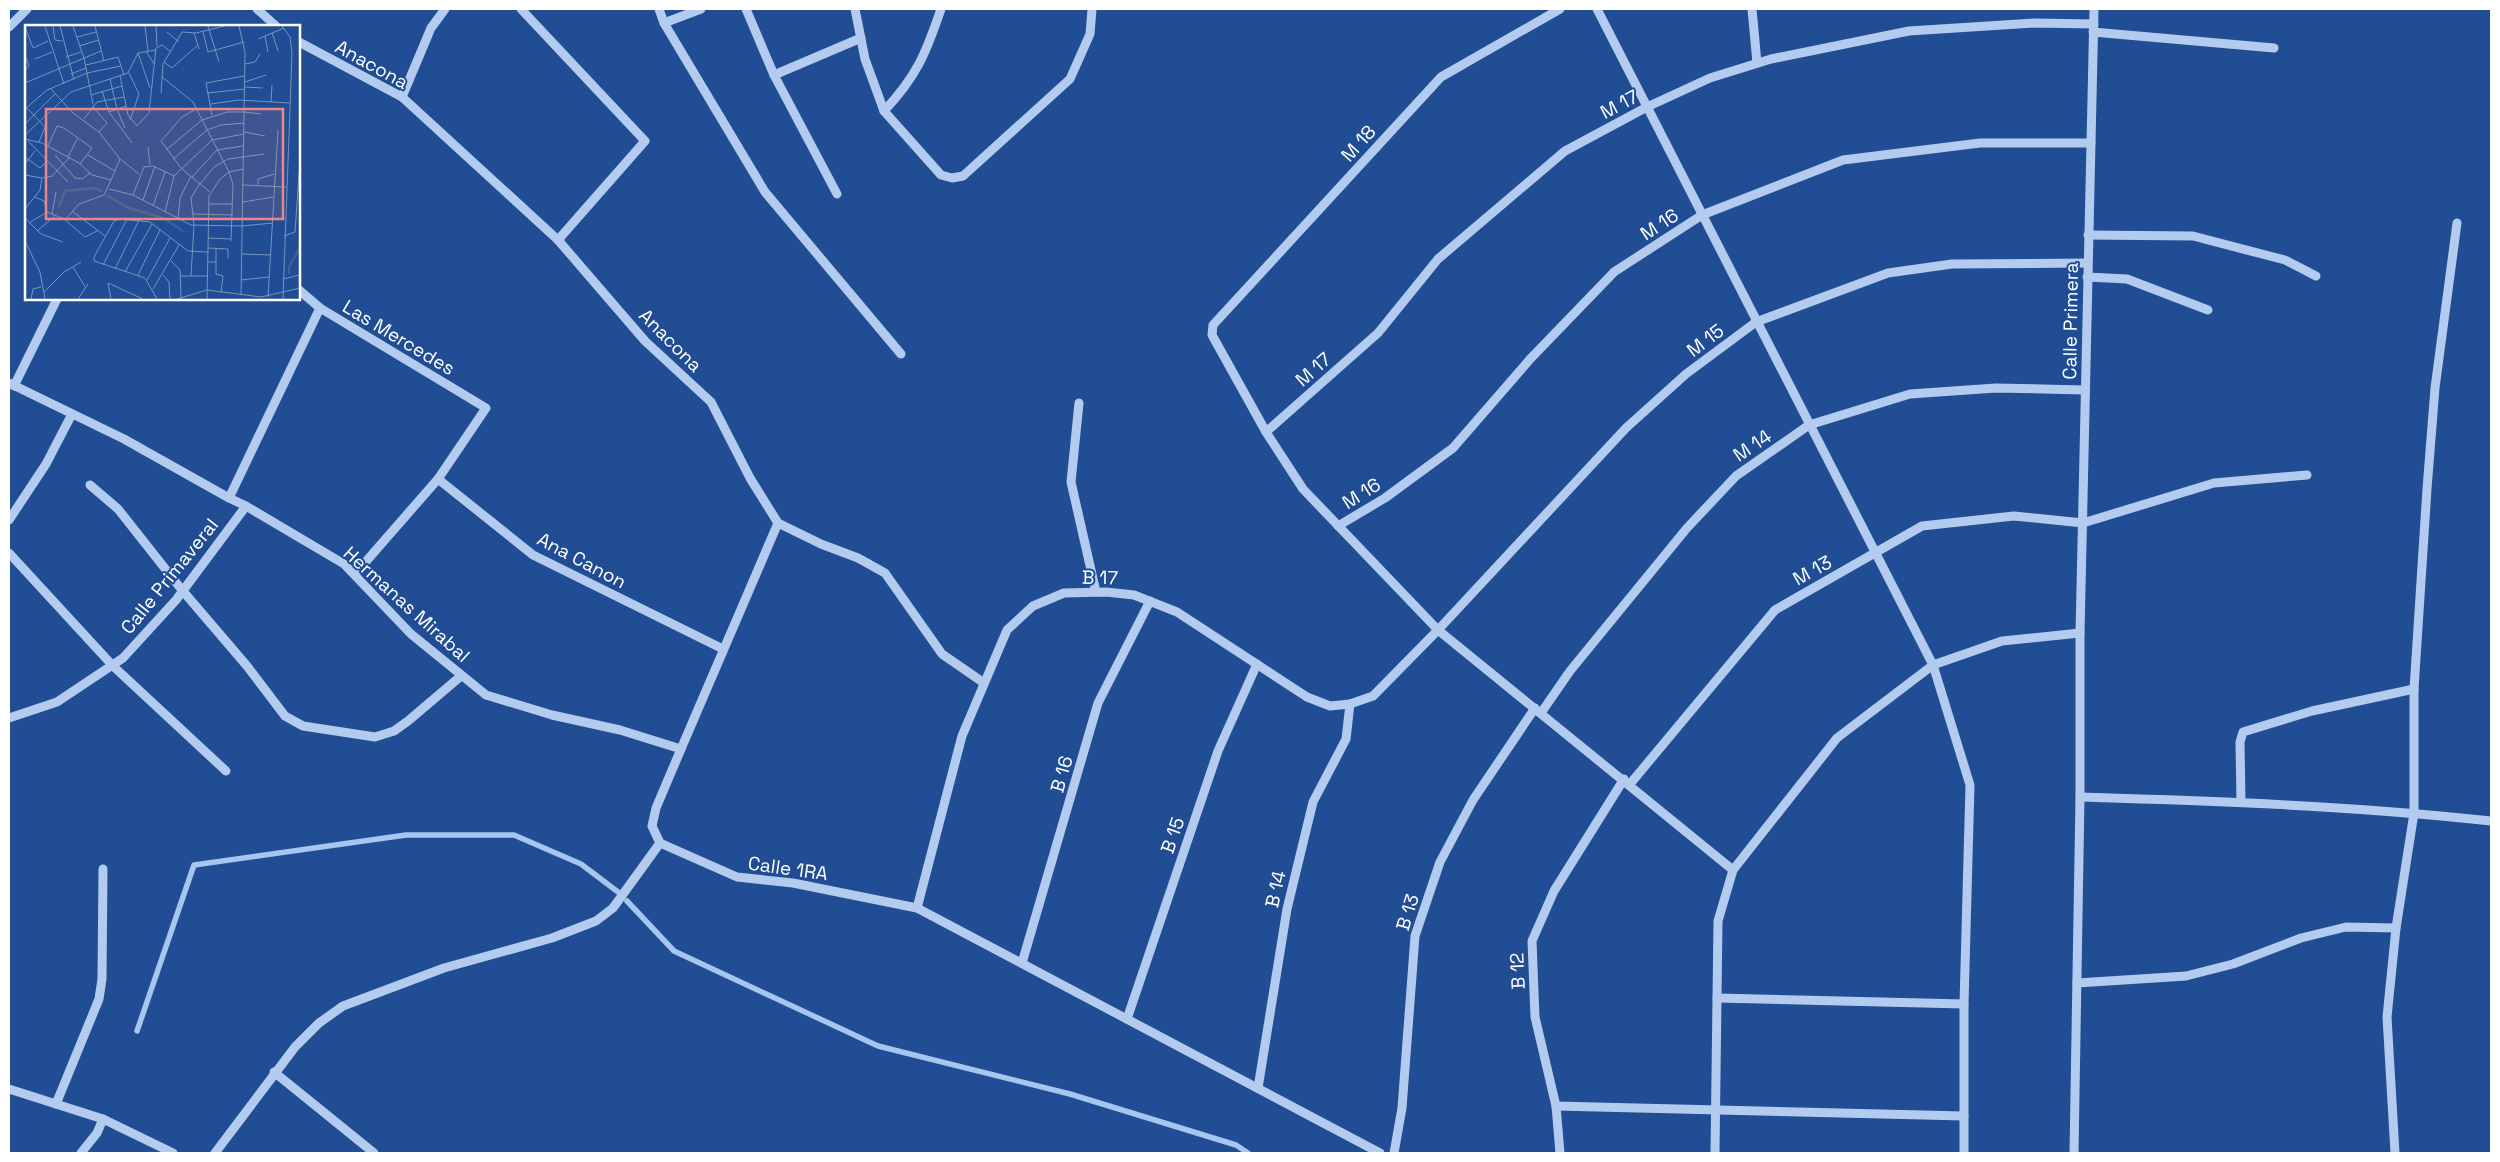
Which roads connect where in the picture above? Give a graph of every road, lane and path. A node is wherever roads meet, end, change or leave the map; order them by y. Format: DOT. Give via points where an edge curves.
graph roads {
  1 [pos="27,9"];
  2 [pos="257,9"];
  3 [pos="445,9"];
  4 [pos="521,9"];
  5 [pos="659,9"];
  6 [pos="702,9"];
  7 [pos="746,9"];
  8 [pos="855,9"];
  9 [pos="941,9"];
  10 [pos="1092,9"];
  11 [pos="1560,9"];
  12 [pos="1597,9"];
  13 [pos="1752,9"];
  14 [pos="2094,9"];
  15 [pos="664,23"];
  16 [pos="275,25"];
  17 [pos="9,27"];
  18 [pos="2094,28"];
  19 [pos="861,38"];
  20 [pos="300,43"];
  21 [pos="2274,48"];
  22 [pos="1757,63"];
  23 [pos="774,75"];
  24 [pos="402,97"];
  25 [pos="1647,107"];
  26 [pos="884,111"];
  27 [pos="2091,143"];
  28 [pos="837,194"];
  29 [pos="1702,215"];
  30 [pos="2457,223"];
  31 [pos="2088,235"];
  32 [pos="558,240"];
  33 [pos="2087,262"];
  34 [pos="2316,276"];
  35 [pos="2087,277"];
  36 [pos="300,291"];
  37 [pos="56,300"];
  38 [pos="320,308"];
  39 [pos="2208,310"];
  40 [pos="1756,322"];
  41 [pos="901,354"];
  42 [pos="12,384"];
  43 [pos="2084,390"];
  44 [pos="1079,403"];
  45 [pos="72,414"];
  46 [pos="1809,425"];
  47 [pos="1266,432"];
  48 [pos="2307,475"];
  49 [pos="438,479"];
  50 [pos="90,485"];
  51 [pos="229,498"];
  52 [pos="246,506"];
  53 [pos="9,520"];
  54 [pos="778,523"];
  55 [pos="2083,523"];
  56 [pos="1338,526"];
  57 [pos="1876,552"];
  58 [pos="9,553"];
  59 [pos="355,574"];
  60 [pos="182,590"];
  61 [pos="1096,592"];
  62 [pos="1150,601"];
  63 [pos="1438,630"];
  64 [pos="2080,633"];
  65 [pos="724,649"];
  66 [pos="1257,664"];
  67 [pos="1933,665"];
  68 [pos="113,666"];
  69 [pos="461,676"];
  70 [pos="984,683"];
  71 [pos="2414,689"];
  72 [pos="1350,704"];
  73 [pos="1538,711"];
  74 [pos="9,718"];
  75 [pos="681,749"];
  76 [pos="226,771"];
  77 [pos="1627,782"];
  78 [pos="2080,797"];
  79 [pos="2242,802"];
  80 [pos="2414,813"];
  81 [pos="2491,821"];
  82 [pos="660,843"];
  83 [pos="103,869"];
  84 [pos="1733,870"];
  85 [pos="917,908"];
  86 [pos="2396,928"];
  87 [pos="1022,963"];
  88 [pos="2077,983"];
  89 [pos="1717,998"];
  90 [pos="1964,1004"];
  91 [pos="1127,1019"];
  92 [pos="274,1072"];
  93 [pos="1258,1088"];
  94 [pos="9,1090"];
  95 [pos="56,1104"];
  96 [pos="1556,1106"];
  97 [pos="1715,1111"];
  98 [pos="1964,1116"];
  99 [pos="103,1119"];
  100 [pos="81,1153"];
  101 [pos="173,1153"];
  102 [pos="215,1153"];
  103 [pos="374,1153"];
  104 [pos="1380,1153"];
  105 [pos="1394,1153"];
  106 [pos="1560,1153"];
  107 [pos="1715,1153"];
  108 [pos="1964,1153"];
  109 [pos="2074,1153"];
  110 [pos="2396,1153"];
  1 -- 17 [label="street"];
  2 -- 16 [label="street"];
  3 -- 24 [label="street" via="432,28"];
  4 -- 32 [label="street" via="645,141"];
  5 -- 15 [label="street"];
  6 -- 15 [label="street"];
  7 -- 23 [label="street"];
  8 -- 19 [label="street"];
  9 -- 26 [label="street" via="924,57 904,90"];
  10 -- 26 [label="street" via="1090,34 1070,79 963,176 941,175"];
  11 -- 47 [label="street, M 18" via="1440,77 1213,325 1212,335"];
  12 -- 25 [label="street"];
  13 -- 22 [label="street"];
  14 -- 18 [label="street, Calle Primera"];
  15 -- 41 [label="street" via="765,192"];
  18 -- 21 [label="street, M 17"];
  18 -- 22 [label="street, M 17" via="2035,24 1909,31"];
  18 -- 27 [label="street, Calle Primera"];
  19 -- 23 [label="street"];
  19 -- 26 [label="street"];
  20 -- 24 [label="street, Anacona"];
  22 -- 25 [label="street, M 17" via="1710,78"];
  23 -- 28 [label="street"];
  24 -- 32 [label="street, Anacona"];
  25 -- 29 [label="street"];
  25 -- 47 [label="street, M 17" via="1565,151 1438,259 1378,333"];
  27 -- 29 [label="street, M 16" via="1980,143 1843,160"];
  27 -- 31 [label="street, Calle Primera"];
  29 -- 40 [label="street"];
  29 -- 56 [label="street, M 16" via="1614,272 1531,358 1453,448 1385,498"];
  30 -- 71 [label="street" via="2435,388"];
  31 -- 33 [label="street, Calle Primera"];
  31 -- 34 [label="street" via="2193,236 2285,260"];
  32 -- 54 [label="street, Anacona" via="645,341 711,402 750,478"];
  33 -- 35 [label="street, Calle Primera"];
  33 -- 40 [label="street, M 15" via="1952,264 1888,272"];
  35 -- 39 [label="street" via="2126,279"];
  35 -- 43 [label="street, Calle Primera"];
  36 -- 38 [label="street, Las Mercedes"];
  37 -- 42 [label="street"];
  38 -- 49 [label="street, Las Mercedes" via="486,408"];
  38 -- 51 [label="street"];
  40 -- 46 [label="street"];
  40 -- 63 [label="street, M 15" via="1686,374 1626,428"];
  42 -- 45 [label="street, Hermanas Mirabal"];
  43 -- 46 [label="street, M 14" via="1996,388 1910,394"];
  43 -- 55 [label="street, Calle Primera"];
  44 -- 61 [label="street" via="1071,482"];
  45 -- 51 [label="street, Hermanas Mirabal"];
  45 -- 53 [label="street" via="46,464"];
  46 -- 57 [label="street"];
  46 -- 73 [label="street, M 14" via="1736,476 1687,528"];
  47 -- 56 [label="street" via="1303,489"];
  48 -- 55 [label="street" via="2214,483"];
  49 -- 59 [label="street"];
  49 -- 65 [label="street, Ana Canon" via="533,556"];
  50 -- 60 [label="street" via="118,509"];
  51 -- 52 [label="street, Hermanas Mirabal"];
  52 -- 59 [label="street, Hermanas Mirabal" via="344,564"];
  52 -- 60 [label="street, Calle Primaveral"];
  54 -- 65 [label="street"];
  54 -- 70 [label="street" via="884,573 942,654"];
  55 -- 57 [label="street, M 13" via="2014,516 1922,526"];
  55 -- 64 [label="street, Calle Primera"];
  56 -- 63 [label="street"];
  57 -- 67 [label="street"];
  57 -- 77 [label="street, M 13" via="1775,610"];
  58 -- 68 [label="street"];
  59 -- 69 [label="street, Hermanas Mirabal" via="411,634"];
  60 -- 68 [label="street, Calle Primaveral"];
  60 -- 69 [label="street" via="285,716 303,726 375,737 394,731"];
  61 -- 62 [label="street, B 17" via="1134,595"];
  61 -- 70 [label="street, B 17" via="1064,594 1033,606 1007,630"];
  62 -- 66 [label="street, B 17" via="1177,612"];
  62 -- 87 [label="street, B 16" via="1098,703"];
  63 -- 72 [label="street, B 17" via="1373,696"];
  63 -- 73 [label="street"];
  64 -- 67 [label="street" via="2002,640"];
  64 -- 78 [label="street, Calle Primera"];
  65 -- 75 [label="street"];
  66 -- 72 [label="street, B 17" via="1307,697 1330,706"];
  66 -- 91 [label="street, B 15" via="1218,751"];
  67 -- 84 [label="street" via="1837,738"];
  67 -- 90 [label="street" via="1970,785"];
  68 -- 74 [label="street, Calle Primaveral" via="57,702"];
  68 -- 76 [label="street"];
  69 -- 75 [label="street, Hermanas Mirabal" via="486,695"];
  70 -- 85 [label="street, B 17" via="962,736"];
  71 -- 79 [label="street" via="2312,711 2243,732 2240,742"];
  71 -- 80 [label="street"];
  72 -- 93 [label="street, B 14" via="1346,739 1313,802 1286,909"];
  73 -- 77 [label="street"];
  73 -- 105 [label="street, B 13" via="1473,800 1445,853 1415,936 1402,1108"];
  75 -- 82 [label="street" via="656,808 652,826"];
  77 -- 84 [label="street"];
  77 -- 96 [label="street, B 12" via="1554,891 1532,941 1535,1017"];
  78 -- 79 [label="street"];
  78 -- 88 [label="street, Calle Primera"];
  79 -- 80 [label="street"];
  80 -- 81 [label="street"];
  80 -- 86 [label="street"];
  82 -- 85 [label="street, Calle 1RA" via="737,877 793,883"];
  82 -- 92 [label="street" via="613,908 596,920 552,938 444,968 343,1006 319,1023"];
  83 -- 95 [label="street" via="99,999"];
  84 -- 89 [label="street" via="1718,921"];
  85 -- 87 [label="street, Calle 1RA"];
  86 -- 88 [label="street" via="2346,927 2301,938 2233,964 2186,976"];
  86 -- 110 [label="street" via="2388,1017"];
  87 -- 91 [label="street, Calle 1RA"];
  88 -- 109 [label="street, Calle Primera"];
  89 -- 90 [label="street"];
  89 -- 97 [label="street"];
  90 -- 98 [label="street"];
  91 -- 93 [label="street, Calle 1RA"];
  92 -- 102 [label="street"];
  92 -- 103 [label="street"];
  93 -- 104 [label="street, Calle 1RA"];
  94 -- 95 [label="street"];
  95 -- 99 [label="street"];
  96 -- 97 [label="street"];
  96 -- 106 [label="street, B 12"];
  97 -- 98 [label="street"];
  97 -- 107 [label="street"];
  98 -- 108 [label="street"];
  99 -- 100 [label="street" via="97,1133"];
  99 -- 101 [label="street"];
}
